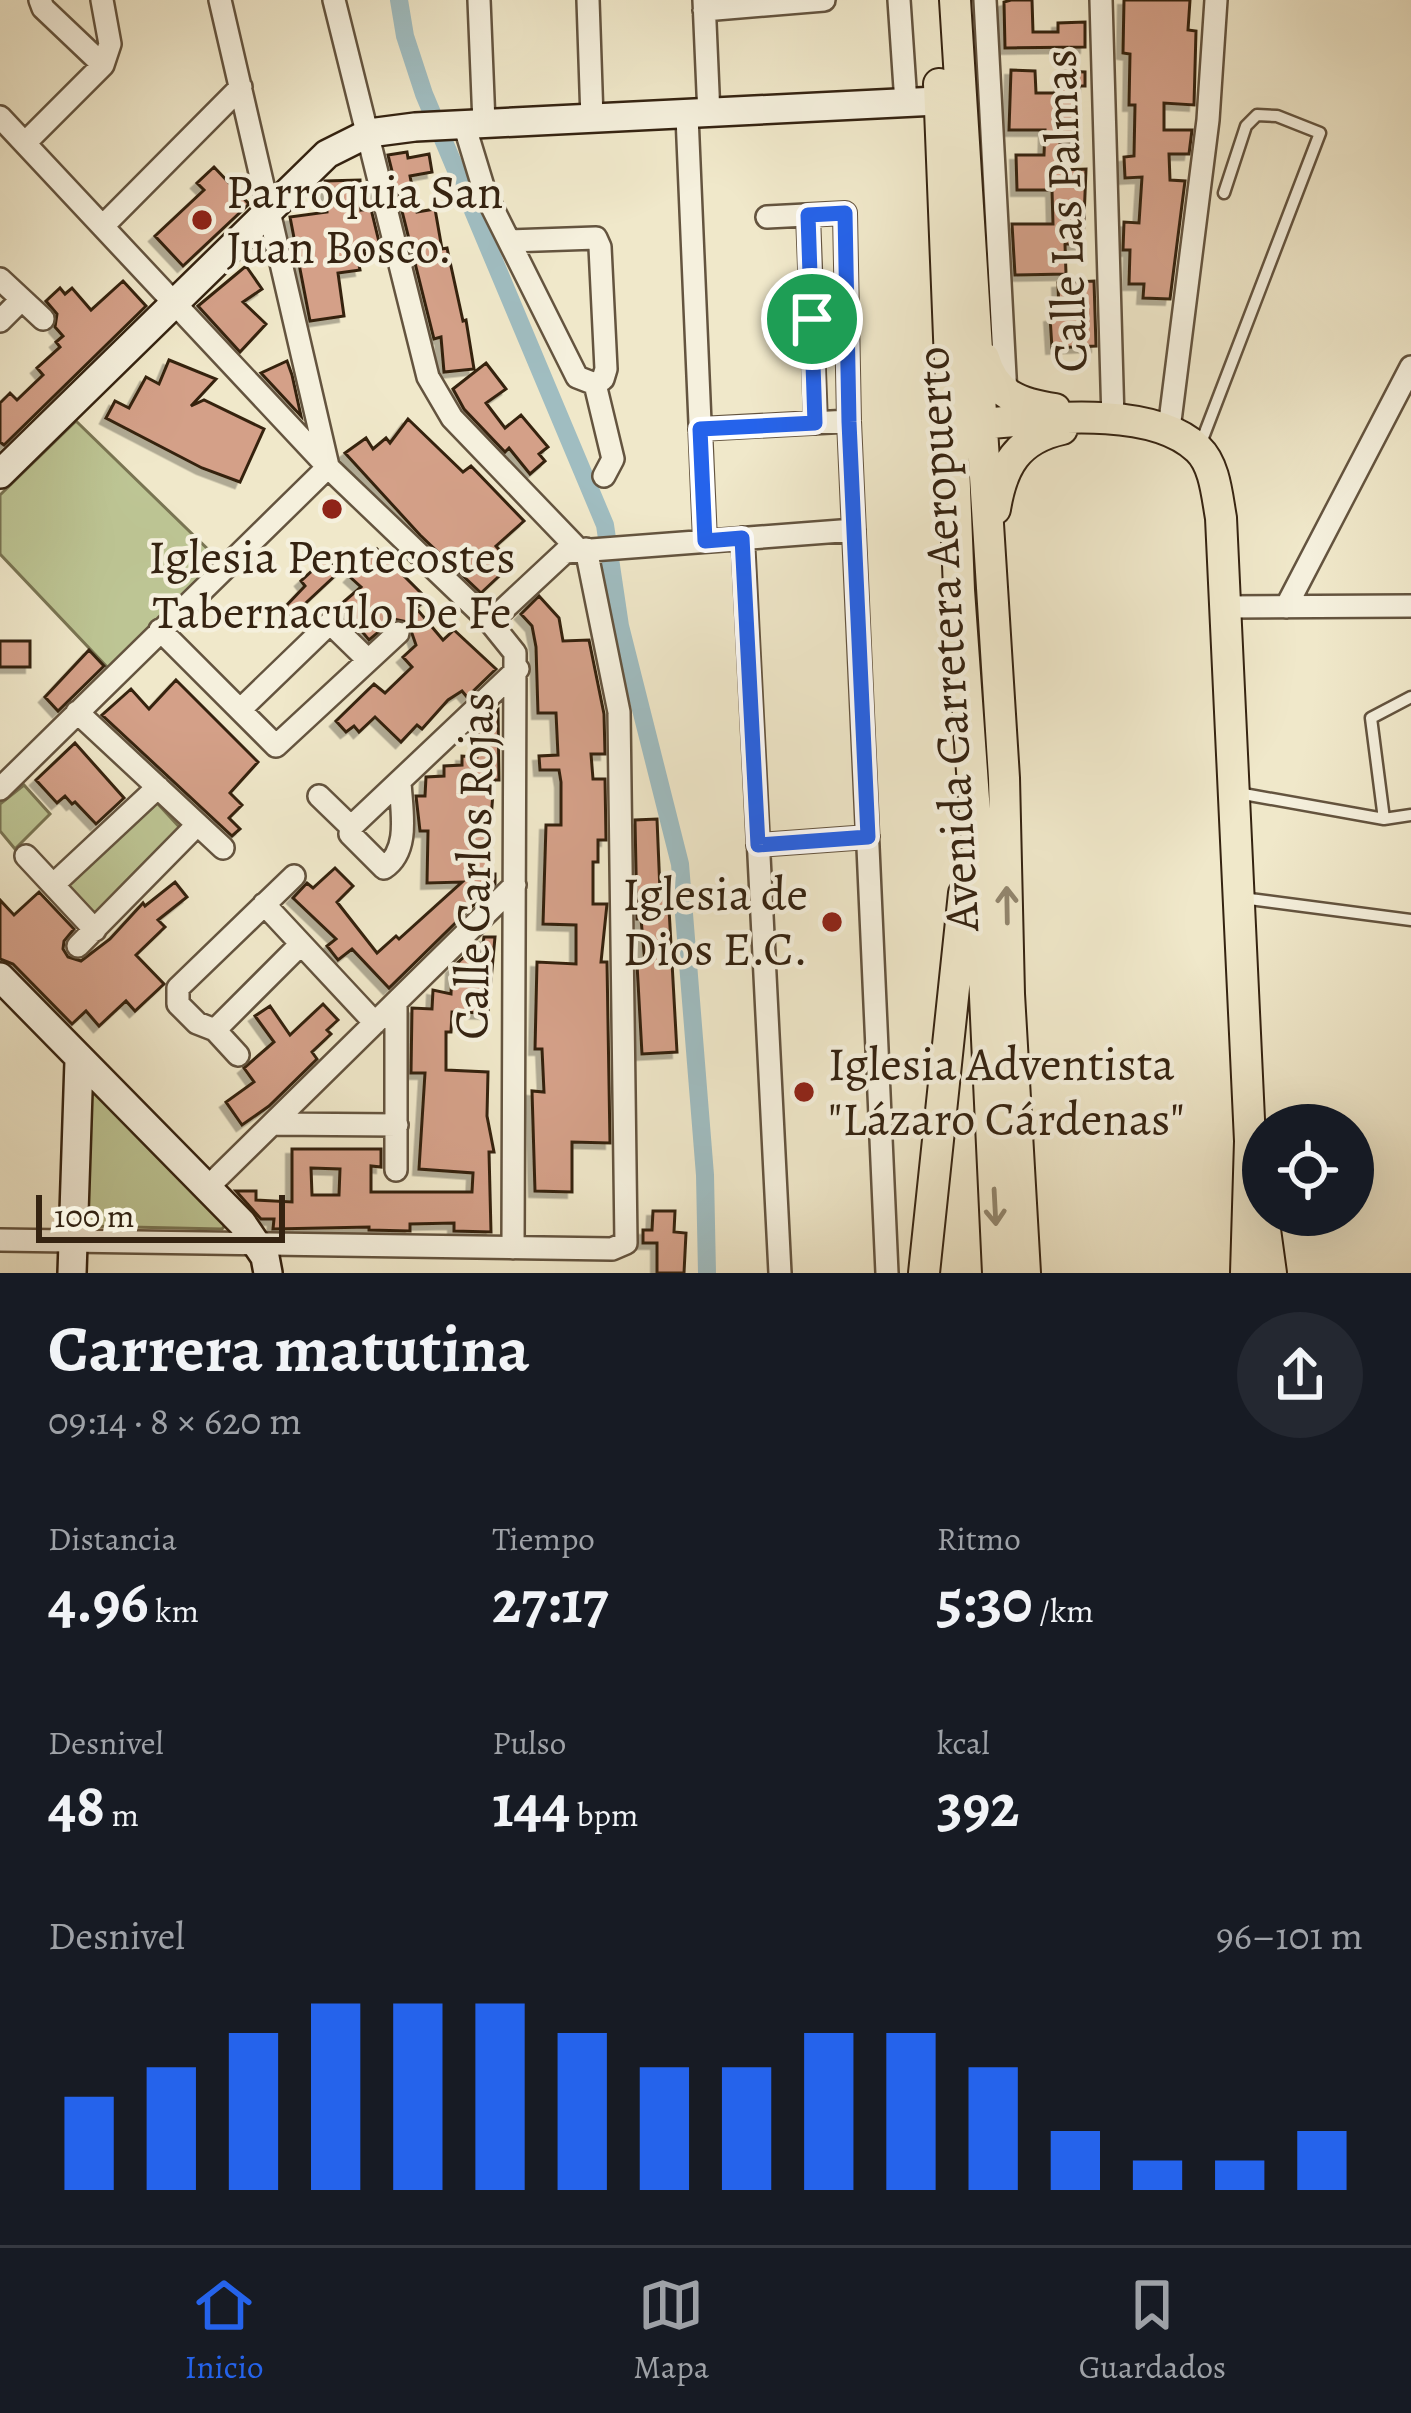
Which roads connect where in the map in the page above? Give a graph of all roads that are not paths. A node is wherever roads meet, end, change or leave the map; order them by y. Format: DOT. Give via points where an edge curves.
graph roads {
  1 [pos="40,0"];
  2 [pos="102,0"];
  3 [pos="220,0"];
  4 [pos="334,0"];
  5 [pos="478,0"];
  6 [pos="588,0"];
  7 [pos="824,0"];
  8 [pos="899,0"];
  9 [pos="934,0"];
  10 [pos="955,0"];
  11 [pos="985,0"];
  12 [pos="1101,0"];
  13 [pos="1216,0"];
  14 [pos="704,5"];
  15 [pos="103,65"];
  16 [pos="241,87"];
  17 [pos="950,100"];
  18 [pos="906,103"];
  19 [pos="698,116"];
  20 [pos="0,117"];
  21 [pos="592,119"];
  22 [pos="470,123"];
  23 [pos="369,134"];
  24 [pos="25,143"];
  25 [pos="1224,193"];
  26 [pos="271,209"];
  27 [pos="808,215"];
  28 [pos="767,217"];
  29 [pos="103,226"];
  30 [pos="509,241"];
  31 [pos="0,279"];
  32 [pos="974,296"];
  33 [pos="21,300"];
  34 [pos="176,303"];
  35 [pos="44,320"];
  36 [pos="0,321"];
  37 [pos="1411,367"];
  38 [pos="595,384"];
  39 [pos="1006,395"];
  40 [pos="1107,419"];
  41 [pos="849,422"];
  42 [pos="815,423"];
  43 [pos="981,424"];
  44 [pos="700,429"];
  45 [pos="1169,429"];
  46 [pos="1198,449"];
  47 [pos="2,467"];
  48 [pos="328,467"];
  49 [pos="604,476"];
  50 [pos="854,530"];
  51 [pos="742,538"];
  52 [pos="705,541"];
  53 [pos="957,545"];
  54 [pos="587,549"];
  55 [pos="988,566"];
  56 [pos="1411,606"];
  57 [pos="1225,607"];
  58 [pos="1286,607"];
  59 [pos="490,622"];
  60 [pos="160,630"];
  61 [pos="398,633"];
  62 [pos="367,659"];
  63 [pos="518,669"];
  64 [pos="1411,697"];
  65 [pos="240,710"];
  66 [pos="77,712"];
  67 [pos="970,773"];
  68 [pos="400,781"];
  69 [pos="158,787"];
  70 [pos="0,788"];
  71 [pos="1234,793"];
  72 [pos="319,796"];
  73 [pos="1411,815"];
  74 [pos="1384,819"];
  75 [pos="196,825"];
  76 [pos="351,827"];
  77 [pos="868,837"];
  78 [pos="758,845"];
  79 [pos="224,848"];
  80 [pos="26,856"];
  81 [pos="294,876"];
  82 [pos="53,885"];
  83 [pos="515,886"];
  84 [pos="1240,897"];
  85 [pos="264,904"];
  86 [pos="1411,920"];
  87 [pos="95,930"];
  88 [pos="301,944"];
  89 [pos="78,946"];
  90 [pos="0,977"];
  91 [pos="396,1002"];
  92 [pos="375,1023"];
  93 [pos="214,1030"];
  94 [pos="238,1055"];
  95 [pos="79,1061"];
  96 [pos="1248,1104"];
  97 [pos="272,1124"];
  98 [pos="397,1125"];
  99 [pos="396,1171"];
  100 [pos="208,1187"];
  101 [pos="1248,1236"];
  102 [pos="1266,1236"];
  103 [pos="0,1240"];
  104 [pos="72,1241"];
  105 [pos="258,1244"];
  106 [pos="513,1248"];
  107 [pos="1248,1266"];
  108 [pos="72,1273"];
  109 [pos="268,1273"];
  110 [pos="780,1273"];
  111 [pos="886,1273"];
  112 [pos="924,1273"];
  113 [pos="998,1273"];
  114 [pos="1025,1273"];
  115 [pos="1271,1273"];
  1 -- 15 [label="street"];
  2 -- 15 [label="street" via="110,44"];
  3 -- 16 [label="street"];
  4 -- 23 [label="street"];
  5 -- 22 [label="street"];
  6 -- 21 [label="street"];
  7 -- 14 [label="street"];
  8 -- 18 [label="street"];
  9 -- 17 [label="main road, Avenida Carretera Aeropuerto"];
  10 -- 17 [label="main road, Avenida Carretera Aeropuerto"];
  11 -- 39 [label="street"];
  12 -- 40 [label="street, Calle Las Palmas"];
  13 -- 45 [label="street"];
  14 -- 19 [label="street"];
  15 -- 24 [label="street"];
  16 -- 26 [label="street"];
  16 -- 29 [label="street"];
  17 -- 18 [label="street"];
  17 -- 32 [label="main road, Avenida Carretera Aeropuerto"];
  17 -- 53 [label="main road, Avenida Carretera Aeropuerto"];
  18 -- 19 [label="street"];
  19 -- 21 [label="street"];
  19 -- 44 [label="street"];
  20 -- 24 [label="street, Calle Carlos Rojas"];
  21 -- 22 [label="street"];
  22 -- 23 [label="street"];
  22 -- 30 [label="street" via="485,193"];
  23 -- 26 [label="street" via="327,154"];
  23 -- 54 [label="street" via="419,350 439,398"];
  24 -- 29 [label="street, Calle Carlos Rojas"];
  25 -- 46 [label="lane" via="1257,115 1320,134"];
  26 -- 34 [label="street"];
  26 -- 48 [label="street"];
  27 -- 28 [label="street"];
  27 -- 41 [label="street" via="845,213"];
  27 -- 42 [label="street"];
  29 -- 34 [label="street, Calle Carlos Rojas"];
  30 -- 38 [label="street" via="578,376"];
  30 -- 38 [label="street" via="596,238 606,369"];
  31 -- 33 [label="street"];
  32 -- 39 [label="main road" via="988,370"];
  32 -- 43 [label="main road, Avenida Carretera Aeropuerto"];
  33 -- 35 [label="street"];
  33 -- 36 [label="street"];
  34 -- 47 [label="street"];
  34 -- 48 [label="street, Calle Carlos Rojas"];
  37 -- 58 [label="street"];
  38 -- 49 [label="street" via="614,459"];
  39 -- 40 [label="main road"];
  40 -- 43 [label="main road"];
  40 -- 45 [label="main road"];
  40 -- 55 [label="main road" via="1030,439 1012,457 1000,482"];
  41 -- 42 [label="street"];
  41 -- 50 [label="street"];
  42 -- 44 [label="street"];
  43 -- 53 [label="main road"];
  43 -- 55 [label="main road, Avenida Carretera Aeropuerto"];
  44 -- 52 [label="street"];
  45 -- 46 [label="main road"];
  46 -- 57 [label="main road" via="1219,504"];
  48 -- 59 [label="street, Calle Carlos Rojas"];
  48 -- 60 [label="street"];
  50 -- 51 [label="street"];
  50 -- 77 [label="street"];
  51 -- 52 [label="street"];
  51 -- 78 [label="street"];
  52 -- 54 [label="street"];
  53 -- 67 [label="main road, Avenida Carretera Aeropuerto"];
  54 -- 59 [label="street" via="555,559"];
  54 -- 106 [label="street" via="619,712 626,1243"];
  114 -- 55 [label="main road, Avenida Carretera Aeropuerto, one-way"];
  56 -- 58 [label="street"];
  57 -- 58 [label="street"];
  57 -- 71 [label="main road"];
  59 -- 63 [label="street, Calle Carlos Rojas" via="509,641"];
  60 -- 65 [label="street"];
  60 -- 66 [label="street"];
  61 -- 62 [label="street"];
  62 -- 65 [label="street" via="330,623"];
  62 -- 65 [label="street" via="276,746"];
  63 -- 68 [label="street"];
  63 -- 83 [label="street, Calle Carlos Rojas"];
  64 -- 74 [label="lane" via="1371,718"];
  66 -- 69 [label="street"];
  66 -- 70 [label="street"];
  67 -- 112 [label="main road" via="964,909"];
  67 -- 113 [label="main road, Avenida Carretera Aeropuerto, one-way"];
  68 -- 76 [label="street"];
  68 -- 76 [label="street" via="401,842 391,864 384,868"];
  69 -- 75 [label="street"];
  69 -- 82 [label="street"];
  71 -- 74 [label="lane"];
  71 -- 84 [label="main road"];
  72 -- 76 [label="street"];
  73 -- 74 [label="lane"];
  75 -- 79 [label="street"];
  75 -- 87 [label="street"];
  77 -- 78 [label="street"];
  77 -- 111 [label="street"];
  78 -- 110 [label="street"];
  80 -- 82 [label="street"];
  81 -- 85 [label="street"];
  82 -- 87 [label="street"];
  83 -- 91 [label="street"];
  83 -- 106 [label="street, Calle Carlos Rojas"];
  84 -- 86 [label="lane"];
  84 -- 96 [label="main road"];
  85 -- 88 [label="street"];
  85 -- 93 [label="street" via="178,988 178,1004"];
  87 -- 89 [label="street"];
  88 -- 92 [label="street"];
  88 -- 93 [label="street"];
  90 -- 95 [label="street"];
  91 -- 92 [label="street"];
  91 -- 98 [label="street"];
  92 -- 97 [label="street"];
  93 -- 94 [label="street"];
  95 -- 100 [label="street"];
  95 -- 104 [label="street"];
  97 -- 98 [label="street"];
  97 -- 100 [label="street"];
  98 -- 99 [label="street"];
  100 -- 105 [label="street"];
  101 -- 107 [label="main road"];
  102 -- 115 [label="main road"];
  103 -- 104 [label="street"];
  104 -- 105 [label="street"];
  104 -- 108 [label="street"];
  105 -- 106 [label="street"];
  105 -- 109 [label="street"];
}
